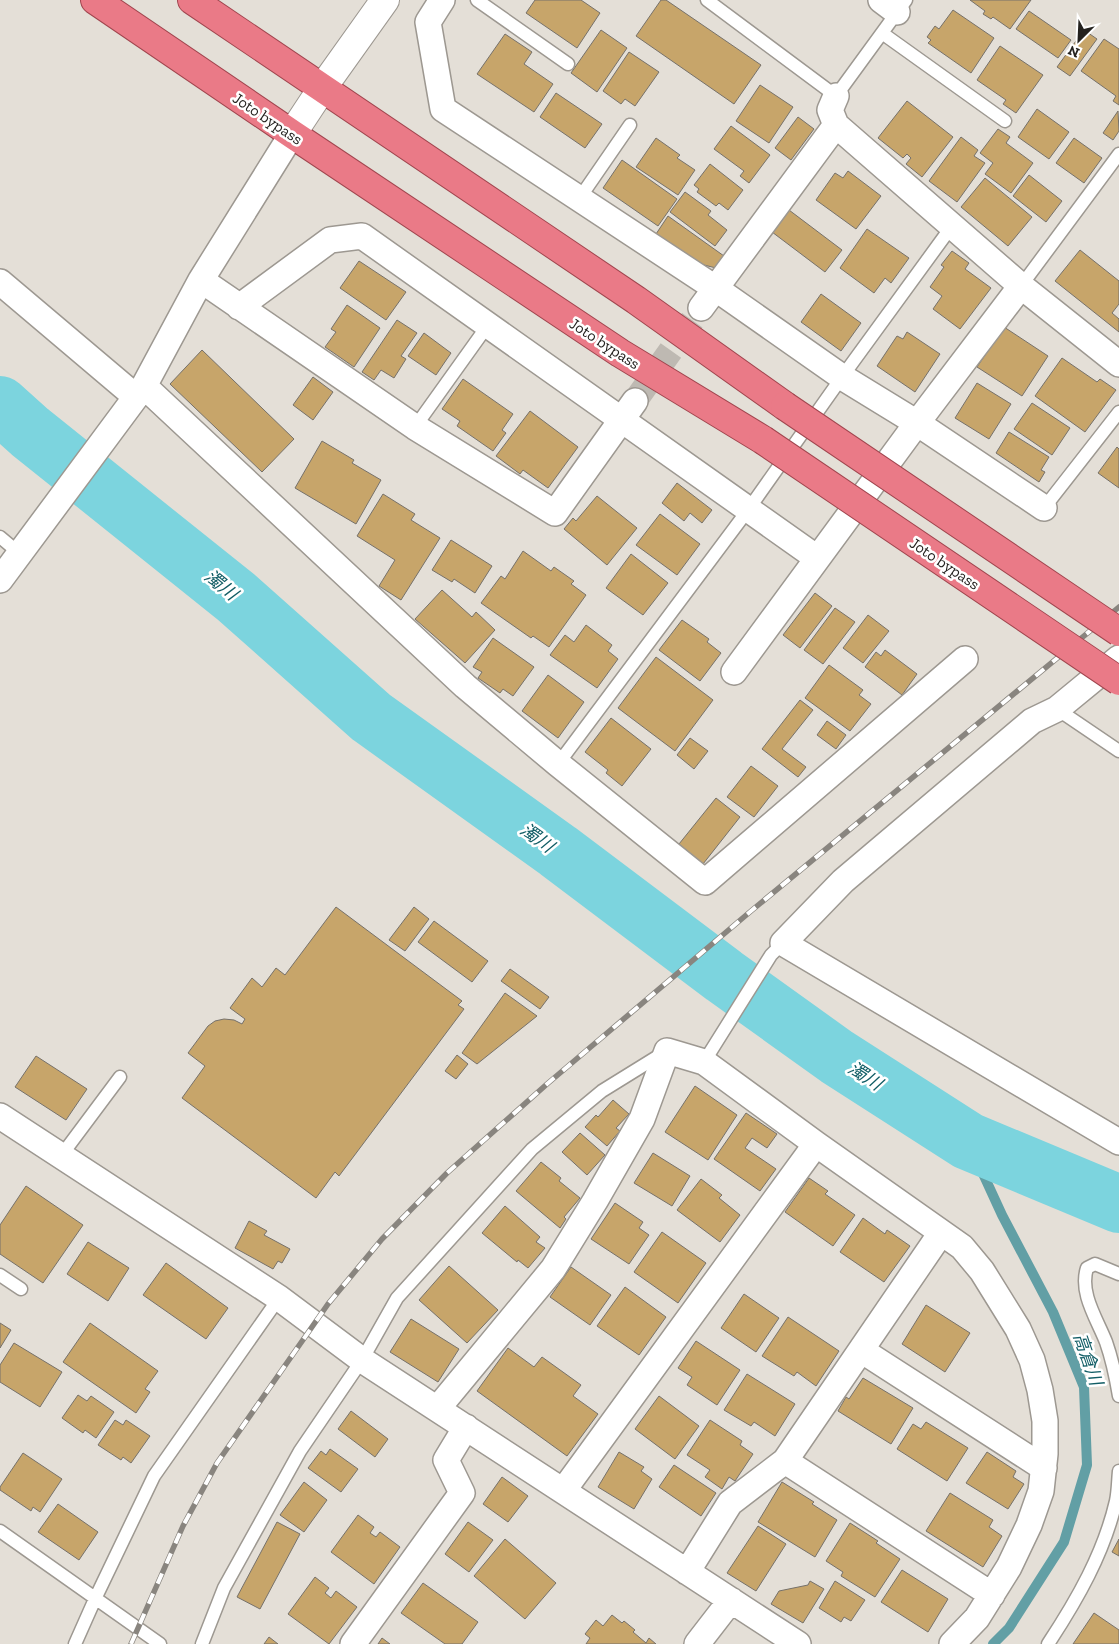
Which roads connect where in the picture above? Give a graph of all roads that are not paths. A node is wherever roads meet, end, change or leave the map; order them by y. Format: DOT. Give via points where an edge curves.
graph roads {
  1 [pos="95,0"];
  2 [pos="192,0"];
  3 [pos="385,0"];
  4 [pos="442,0"];
  5 [pos="477,0"];
  6 [pos="707,0"];
  7 [pos="895,4"];
  8 [pos="882,33"];
  9 [pos="568,64"];
  10 [pos="323,87"];
  11 [pos="836,96"];
  12 [pos="1005,121"];
  13 [pos="630,125"];
  14 [pos="836,125"];
  15 [pos="292,134"];
  16 [pos="1119,154"];
  17 [pos="579,199"];
  18 [pos="952,226"];
  19 [pos="201,280"];
  20 [pos="0,282"];
  21 [pos="1021,286"];
  22 [pos="715,288"];
  23 [pos="239,307"];
  24 [pos="701,308"];
  25 [pos="488,325"];
  26 [pos="1119,364"];
  27 [pos="842,377"];
  28 [pos="135,399"];
  29 [pos="628,410"];
  30 [pos="1119,412"];
  31 [pos="917,423"];
  32 [pos="415,427"];
  33 [pos="1044,508"];
  34 [pos="748,510"];
  35 [pos="0,537"];
  36 [pos="19,553"];
  37 [pos="817,558"];
  38 [pos="0,580"];
  39 [pos="1119,632"];
  40 [pos="1119,658"];
  41 [pos="965,659"];
  42 [pos="734,672"];
  43 [pos="1119,680"];
  44 [pos="1057,709"];
  45 [pos="1119,751"];
  46 [pos="558,764"];
  47 [pos="777,949"];
  48 [pos="667,1051"];
  49 [pos="707,1057"];
  50 [pos="120,1077"];
  51 [pos="0,1116"];
  52 [pos="1119,1142"];
  53 [pos="816,1144"];
  54 [pos="61,1156"];
  55 [pos="941,1233"];
  56 [pos="1119,1274"];
  57 [pos="0,1275"];
  58 [pos="21,1289"];
  59 [pos="279,1298"];
  60 [pos="862,1350"];
  61 [pos="362,1360"];
  62 [pos="1119,1396"];
  63 [pos="438,1408"];
  64 [pos="466,1428"];
  65 [pos="786,1461"];
  66 [pos="1044,1468"];
  67 [pos="1119,1471"];
  68 [pos="563,1491"];
  69 [pos="0,1531"];
  70 [pos="687,1572"];
  71 [pos="992,1595"];
  72 [pos="95,1599"];
  73 [pos="731,1600"];
  74 [pos="75,1644"];
  75 [pos="160,1644"];
  76 [pos="202,1644"];
  77 [pos="353,1644"];
  78 [pos="697,1644"];
  79 [pos="798,1644"];
  80 [pos="952,1644"];
  81 [pos="1048,1644"];
  1 -- 15 [label="highway, Joto bypass"];
  2 -- 10 [label="highway"];
  3 -- 10 [label="street"];
  4 -- 17 [label="street" via="428,22 443,109"];
  5 -- 9 [label="lane"];
  6 -- 11 [label="lane"];
  7 -- 8 [label="lane"];
  8 -- 11 [label="lane"];
  8 -- 12 [label="lane"];
  10 -- 15 [label="street"];
  10 -- 39 [label="highway, bridge"];
  11 -- 14 [label="street" via="830,110"];
  13 -- 17 [label="lane"];
  14 -- 18 [label="street"];
  14 -- 22 [label="street"];
  15 -- 19 [label="street"];
  15 -- 43 [label="highway, Joto bypass, bridge" via="620,353 763,440"];
  16 -- 21 [label="lane"];
  17 -- 22 [label="street"];
  18 -- 21 [label="street"];
  18 -- 27 [label="lane"];
  19 -- 23 [label="street"];
  19 -- 28 [label="street"];
  20 -- 28 [label="street"];
  21 -- 26 [label="street"];
  21 -- 31 [label="street"];
  22 -- 24 [label="street"];
  22 -- 27 [label="street"];
  23 -- 25 [label="street" via="330,240 362,236"];
  23 -- 32 [label="street"];
  25 -- 29 [label="street"];
  25 -- 32 [label="lane"];
  27 -- 31 [label="street"];
  27 -- 34 [label="lane"];
  28 -- 36 [label="street"];
  28 -- 46 [label="street"];
  29 -- 32 [label="street" via="555,513"];
  29 -- 34 [label="street"];
  30 -- 33 [label="lane"];
  31 -- 33 [label="street"];
  31 -- 37 [label="street"];
  34 -- 37 [label="street"];
  34 -- 46 [label="lane"];
  35 -- 36 [label="lane"];
  36 -- 38 [label="street"];
  37 -- 42 [label="street"];
  40 -- 44 [label="street"];
  41 -- 46 [label="street" via="704,882"];
  44 -- 45 [label="lane"];
  44 -- 47 [label="street" via="1032,721 843,881"];
  47 -- 49 [label="lane"];
  47 -- 52 [label="street"];
  48 -- 49 [label="street"];
  48 -- 61 [label="lane" via="602,1091 532,1149 397,1298"];
  48 -- 63 [label="street" via="642,1119 552,1269"];
  49 -- 53 [label="street"];
  50 -- 54 [label="lane"];
  51 -- 54 [label="street"];
  53 -- 55 [label="street"];
  53 -- 68 [label="street"];
  54 -- 59 [label="street"];
  55 -- 60 [label="street"];
  55 -- 66 [label="street" via="962,1247 982,1271 1032,1360 1046,1420"];
  56 -- 62 [label="lane" via="1095,1264 1087,1268 1084,1289 1106,1344"];
  57 -- 58 [label="lane"];
  59 -- 61 [label="street"];
  59 -- 72 [label="lane" via="154,1476"];
  60 -- 65 [label="street"];
  60 -- 66 [label="street"];
  61 -- 63 [label="street"];
  61 -- 76 [label="lane" via="300,1451 224,1588"];
  63 -- 64 [label="street"];
  64 -- 68 [label="street"];
  64 -- 77 [label="street" via="446,1460 462,1493"];
  65 -- 70 [label="street" via="730,1503"];
  65 -- 71 [label="street"];
  66 -- 71 [label="street" via="1041,1491 1030,1525"];
  67 -- 81 [label="lane" via="1116,1500 1100,1551 1076,1602"];
  68 -- 70 [label="street"];
  69 -- 72 [label="lane"];
  70 -- 73 [label="street"];
  71 -- 80 [label="street" via="977,1618"];
  72 -- 74 [label="lane"];
  72 -- 75 [label="lane"];
  73 -- 78 [label="street"];
  73 -- 79 [label="street"];
}
